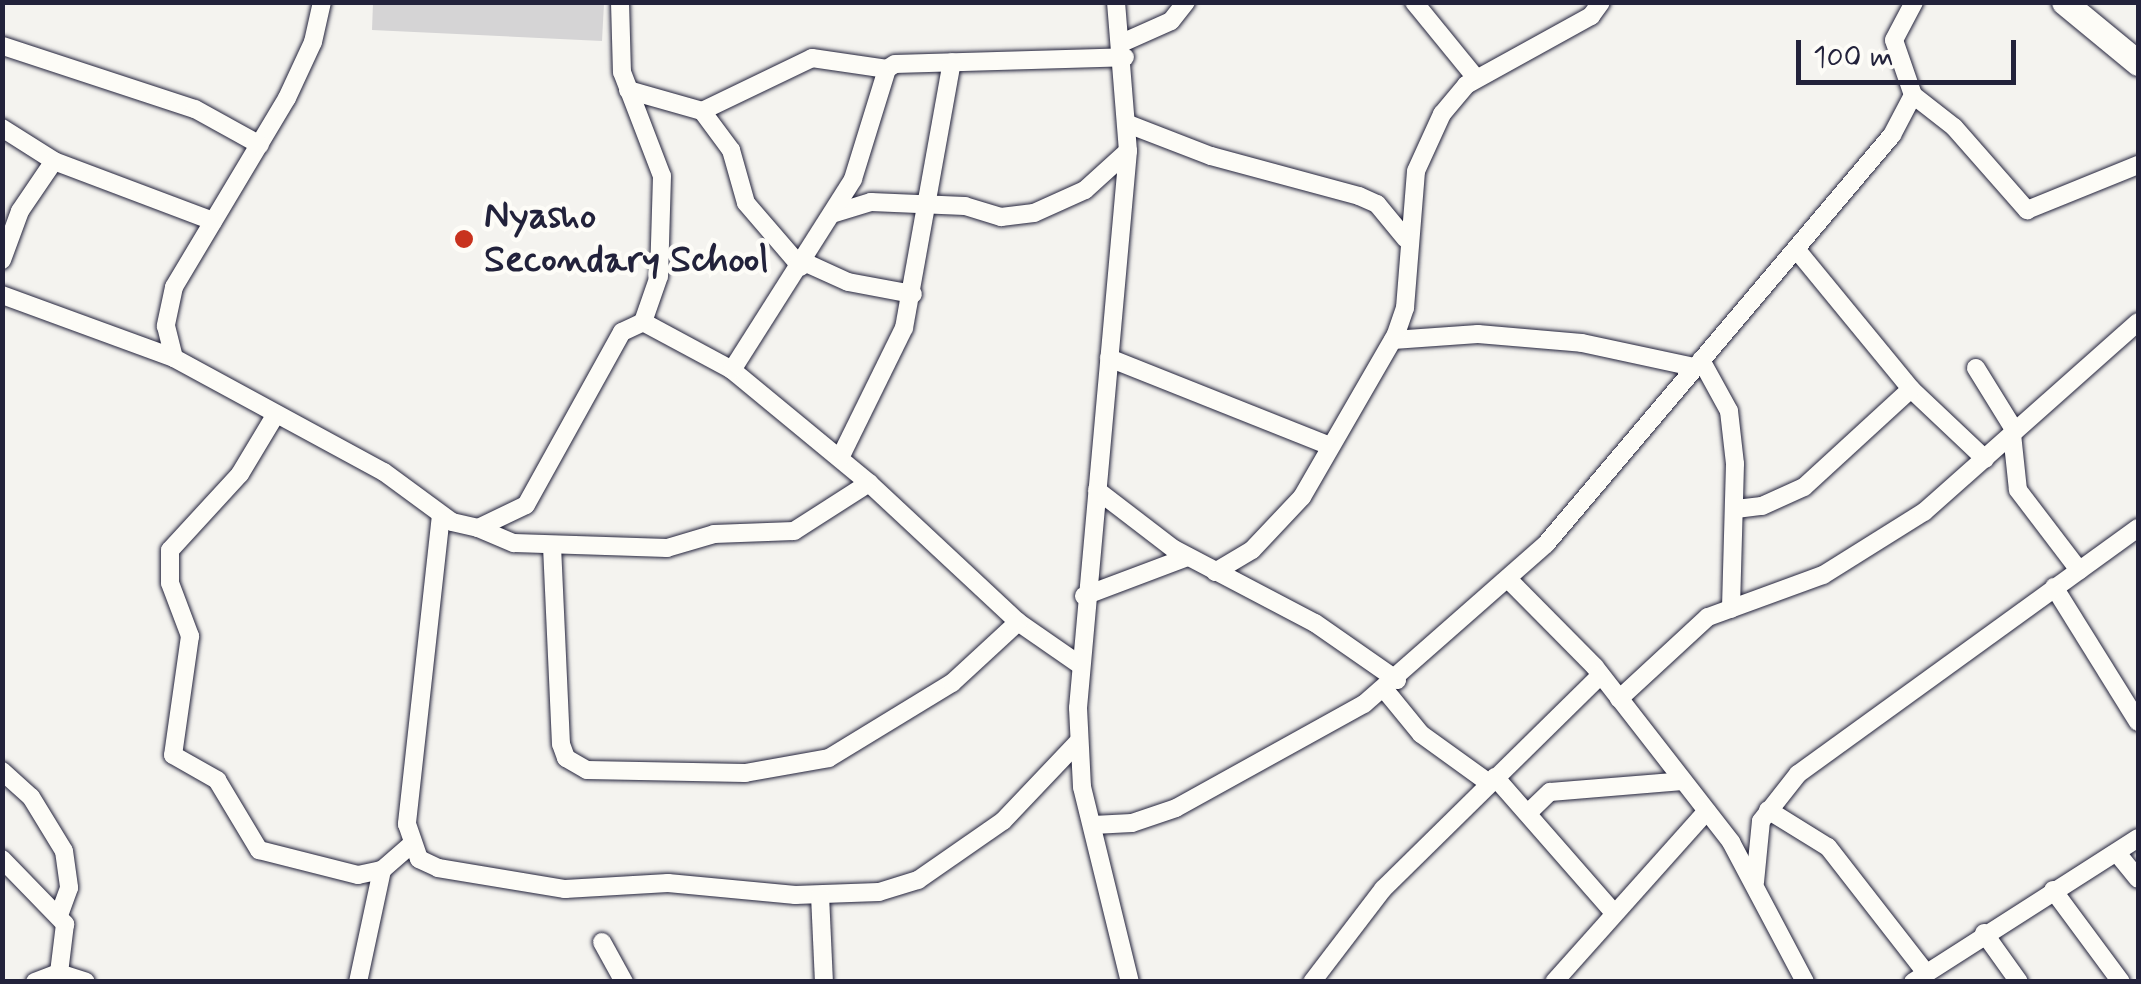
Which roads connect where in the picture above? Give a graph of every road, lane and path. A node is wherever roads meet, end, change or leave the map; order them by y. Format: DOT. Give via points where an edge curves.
graph roads {
  1 [pos="322,2"];
  2 [pos="620,2"];
  3 [pos="1116,2"];
  4 [pos="1186,2"];
  5 [pos="1414,2"];
  6 [pos="1601,2"];
  7 [pos="1914,2"];
  8 [pos="2064,2"];
  9 [pos="3,45"];
  10 [pos="1124,50"];
  11 [pos="2,62"];
  12 [pos="952,62"];
  13 [pos="2138,63"];
  14 [pos="886,69"];
  15 [pos="1476,78"];
  16 [pos="628,90"];
  17 [pos="1914,95"];
  18 [pos="702,111"];
  19 [pos="1128,124"];
  20 [pos="2,128"];
  21 [pos="260,145"];
  22 [pos="1128,152"];
  23 [pos="54,160"];
  24 [pos="2138,164"];
  25 [pos="931,205"];
  26 [pos="831,214"];
  27 [pos="214,221"];
  28 [pos="1406,239"];
  29 [pos="1796,249"];
  30 [pos="2,260"];
  31 [pos="803,264"];
  32 [pos="913,294"];
  33 [pos="2,296"];
  34 [pos="644,322"];
  35 [pos="2138,322"];
  36 [pos="1392,340"];
  37 [pos="174,358"];
  38 [pos="1108,358"];
  39 [pos="1697,363"];
  40 [pos="1976,368"];
  41 [pos="732,370"];
  42 [pos="1910,389"];
  43 [pos="276,414"];
  44 [pos="2014,433"];
  45 [pos="1328,445"];
  46 [pos="840,458"];
  47 [pos="1983,461"];
  48 [pos="869,483"];
  49 [pos="1097,490"];
  50 [pos="2018,490"];
  51 [pos="1736,509"];
  52 [pos="441,515"];
  53 [pos="478,528"];
  54 [pos="2138,528"];
  55 [pos="552,546"];
  56 [pos="1188,556"];
  57 [pos="2080,570"];
  58 [pos="1215,572"];
  59 [pos="1509,580"];
  60 [pos="2054,587"];
  61 [pos="1084,596"];
  62 [pos="1731,608"];
  63 [pos="1018,622"];
  64 [pos="1080,665"];
  65 [pos="1602,676"];
  66 [pos="1391,685"];
  67 [pos="2138,688"];
  68 [pos="1619,698"];
  69 [pos="2120,699"];
  70 [pos="2138,722"];
  71 [pos="1078,741"];
  72 [pos="2,772"];
  73 [pos="1492,780"];
  74 [pos="1683,782"];
  75 [pos="1768,810"];
  76 [pos="1707,811"];
  77 [pos="1530,812"];
  78 [pos="1093,825"];
  79 [pos="2138,838"];
  80 [pos="411,845"];
  81 [pos="2117,853"];
  82 [pos="2,859"];
  83 [pos="382,870"];
  84 [pos="2138,879"];
  85 [pos="1755,882"];
  86 [pos="2053,890"];
  87 [pos="820,894"];
  88 [pos="1614,913"];
  89 [pos="59,916"];
  90 [pos="1984,934"];
  91 [pos="602,942"];
  92 [pos="60,973"];
  93 [pos="1920,977"];
  94 [pos="35,982"];
  95 [pos="86,982"];
  96 [pos="358,982"];
  97 [pos="624,982"];
  98 [pos="824,982"];
  99 [pos="1130,982"];
  100 [pos="1312,982"];
  101 [pos="1554,982"];
  102 [pos="1805,982"];
  103 [pos="2019,982"];
  104 [pos="2122,982"];
  1 -- 21 [label="street" via="313,42"];
  2 -- 16 [label="street"];
  3 -- 10 [label="street"];
  4 -- 10 [label="street" via="1172,21"];
  5 -- 15 [label="street"];
  6 -- 15 [label="street" via="1591,16"];
  7 -- 17 [label="street" via="1894,40"];
  8 -- 13 [label="main road"];
  9 -- 11 [label="street"];
  9 -- 21 [label="street" via="195,109"];
  10 -- 12 [label="street"];
  10 -- 19 [label="street"];
  12 -- 14 [label="street"];
  12 -- 25 [label="street"];
  14 -- 18 [label="street" via="802,60"];
  14 -- 26 [label="street" via="852,179"];
  15 -- 28 [label="street" via="1452,100 1416,171"];
  16 -- 18 [label="street"];
  16 -- 34 [label="street" via="662,176 659,276"];
  17 -- 24 [label="street" via="1954,127 2027,210"];
  17 -- 29 [label="street" via="1892,135"];
  18 -- 31 [label="street" via="731,150 746,203"];
  19 -- 22 [label="street"];
  19 -- 28 [label="street" via="1211,156 1359,196 1377,204"];
  20 -- 23 [label="street"];
  21 -- 27 [label="street"];
  22 -- 25 [label="street" via="1085,190 1034,214 1001,217"];
  22 -- 38 [label="street"];
  23 -- 27 [label="street"];
  23 -- 30 [label="street" via="20,211"];
  25 -- 26 [label="street" via="855,203"];
  25 -- 32 [label="street"];
  26 -- 31 [label="street"];
  27 -- 37 [label="street" via="168,305 167,344"];
  28 -- 36 [label="street" via="1405,308"];
  29 -- 39 [label="street"];
  29 -- 42 [label="street"];
  31 -- 32 [label="street" via="848,282"];
  31 -- 41 [label="street"];
  32 -- 46 [label="street" via="896,351"];
  33 -- 37 [label="street"];
  34 -- 41 [label="street"];
  34 -- 53 [label="street" via="622,332 526,505"];
  35 -- 44 [label="street"];
  36 -- 39 [label="street" via="1478,334"];
  36 -- 45 [label="street"];
  37 -- 43 [label="street"];
  38 -- 45 [label="street"];
  38 -- 49 [label="street"];
  39 -- 51 [label="street" via="1729,411"];
  39 -- 59 [label="street" via="1626,456"];
  40 -- 44 [label="street"];
  41 -- 46 [label="street"];
  42 -- 47 [label="street"];
  42 -- 51 [label="street" via="1804,486 1762,506"];
  43 -- 52 [label="street" via="384,472"];
  43 -- 83 [label="street" via="240,474 170,550 170,582 190,636 173,755 217,780 258,850 358,875"];
  44 -- 47 [label="street"];
  44 -- 50 [label="street"];
  45 -- 58 [label="street" via="1279,525"];
  46 -- 48 [label="street"];
  47 -- 50 [label="street"];
  47 -- 62 [label="street" via="1871,550"];
  48 -- 55 [label="street" via="794,532 714,534 629,552"];
  48 -- 63 [label="street"];
  49 -- 56 [label="street"];
  49 -- 61 [label="street"];
  50 -- 57 [label="street"];
  51 -- 62 [label="street"];
  52 -- 53 [label="street"];
  52 -- 80 [label="street" via="418,683"];
  53 -- 55 [label="street" via="514,543"];
  54 -- 57 [label="street"];
  55 -- 63 [label="street" via="562,744 566,758 587,770 745,773 829,758 952,683"];
  56 -- 58 [label="street"];
  56 -- 61 [label="street"];
  57 -- 60 [label="street"];
  58 -- 66 [label="street" via="1315,623"];
  59 -- 65 [label="street"];
  59 -- 66 [label="street"];
  60 -- 69 [label="street"];
  60 -- 75 [label="street" via="1798,774"];
  61 -- 64 [label="street"];
  62 -- 68 [label="street" via="1684,635"];
  63 -- 64 [label="street"];
  64 -- 71 [label="street"];
  65 -- 68 [label="street"];
  65 -- 73 [label="street"];
  66 -- 73 [label="street" via="1421,734"];
  66 -- 78 [label="street" via="1176,808 1132,823"];
  67 -- 69 [label="street"];
  68 -- 74 [label="street"];
  69 -- 70 [label="street"];
  71 -- 78 [label="street"];
  71 -- 87 [label="street" via="1025,804 918,880 879,892"];
  72 -- 89 [label="street" via="31,797 64,850 68,888"];
  73 -- 77 [label="street"];
  73 -- 100 [label="street" via="1358,916"];
  74 -- 76 [label="street"];
  74 -- 77 [label="street" via="1550,792"];
  75 -- 85 [label="street" via="1754,840"];
  75 -- 93 [label="street" via="1828,847"];
  76 -- 85 [label="street"];
  76 -- 88 [label="street"];
  77 -- 88 [label="street"];
  78 -- 99 [label="street"];
  79 -- 81 [label="street"];
  80 -- 83 [label="street"];
  80 -- 87 [label="street" via="419,859 438,868 565,889 668,883"];
  81 -- 84 [label="street"];
  81 -- 86 [label="street"];
  82 -- 89 [label="street"];
  83 -- 96 [label="street"];
  85 -- 102 [label="street"];
  86 -- 90 [label="street"];
  86 -- 104 [label="street"];
  87 -- 98 [label="street"];
  88 -- 101 [label="street"];
  89 -- 92 [label="street" via="67,938"];
  90 -- 93 [label="street"];
  90 -- 103 [label="street"];
  91 -- 97 [label="street"];
  92 -- 94 [label="street"];
  92 -- 95 [label="street"];
}
